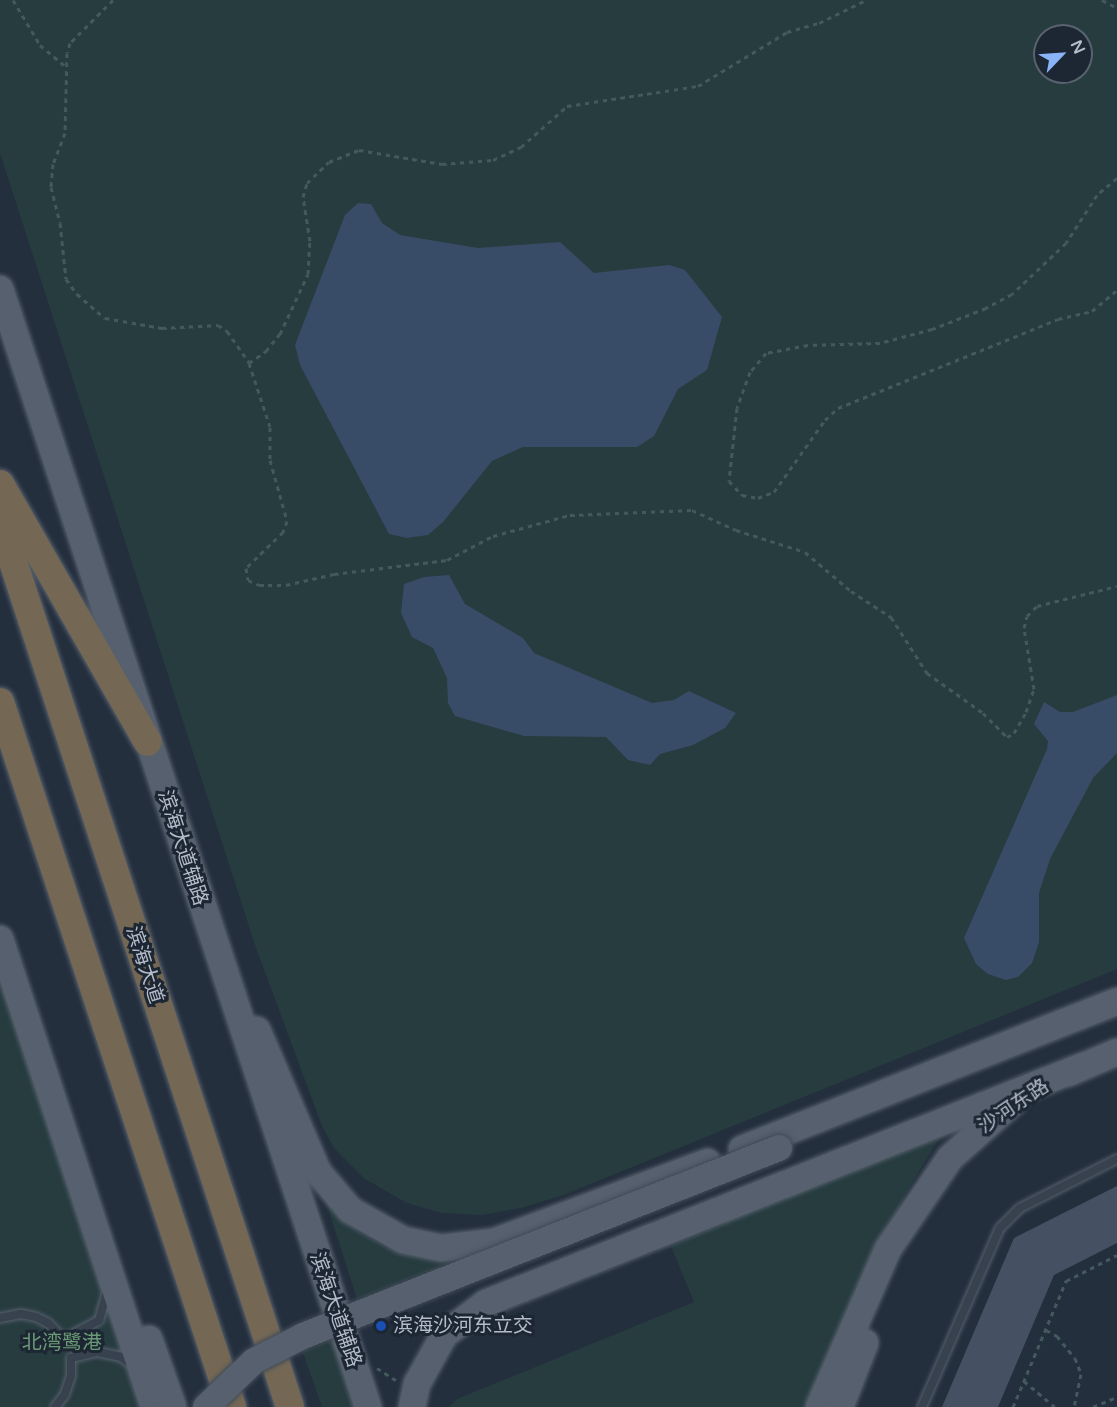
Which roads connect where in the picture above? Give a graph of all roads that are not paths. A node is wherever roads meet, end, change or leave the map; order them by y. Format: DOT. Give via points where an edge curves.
graph roads {
  1 [pos="0,289"];
  2 [pos="0,484"];
  3 [pos="0,522"];
  4 [pos="0,702"];
  5 [pos="148,742"];
  6 [pos="211,938"];
  7 [pos="0,939"];
  8 [pos="1117,1001"];
  9 [pos="1029,1036"];
  10 [pos="1117,1052"];
  11 [pos="1083,1066"];
  12 [pos="1117,1159"];
  13 [pos="77,1170"];
  14 [pos="929,1186"];
  15 [pos="108,1264"];
  16 [pos="0,1318"];
  17 [pos="145,1380"];
  18 [pos="55,1407"];
  19 [pos="154,1407"];
  20 [pos="173,1407"];
  21 [pos="206,1407"];
  22 [pos="232,1407"];
  23 [pos="290,1407"];
  24 [pos="368,1407"];
  25 [pos="412,1407"];
  26 [pos="819,1407"];
  27 [pos="840,1407"];
  28 [pos="922,1407"];
  1 -- 5 [label="main road, 滨海大道辅路"];
  2 -- 5 [label="highway"];
  3 -- 23 [label="highway, 滨海大道"];
  4 -- 22 [label="highway"];
  5 -- 6 [label="main road, 滨海大道辅路"];
  6 -- 9 [label="main road" via="267,1051 304,1146 333,1192 350,1210 386,1234 442,1248 494,1242 542,1228"];
  6 -- 24 [label="main road, 滨海大道辅路"];
  7 -- 13 [label="main road"];
  8 -- 9 [label="main road"];
  9 -- 21 [label="main road, bridge" via="940,1081 779,1148 303,1336 254,1361"];
  10 -- 11 [label="main road, 沙河东路"];
  11 -- 14 [label="main road, 沙河东路" via="993,1116 950,1158"];
  11 -- 25 [label="main road" via="486,1303 444,1335 417,1384"];
  12 -- 28 [label="lane" via="1020,1208 1000,1228"];
  13 -- 15 [label="main road"];
  13 -- 20 [label="main road" via="133,1297"];
  14 -- 26 [label="main road" via="888,1249"];
  14 -- 27 [label="main road"];
  15 -- 16 [label="lane" via="103,1311 99,1320 82,1332 64,1340 36,1317 21,1314"];
  15 -- 17 [label="main road"];
  17 -- 18 [label="lane" via="121,1357 87,1353 71,1358 71,1376"];
  17 -- 19 [label="main road"];
}
